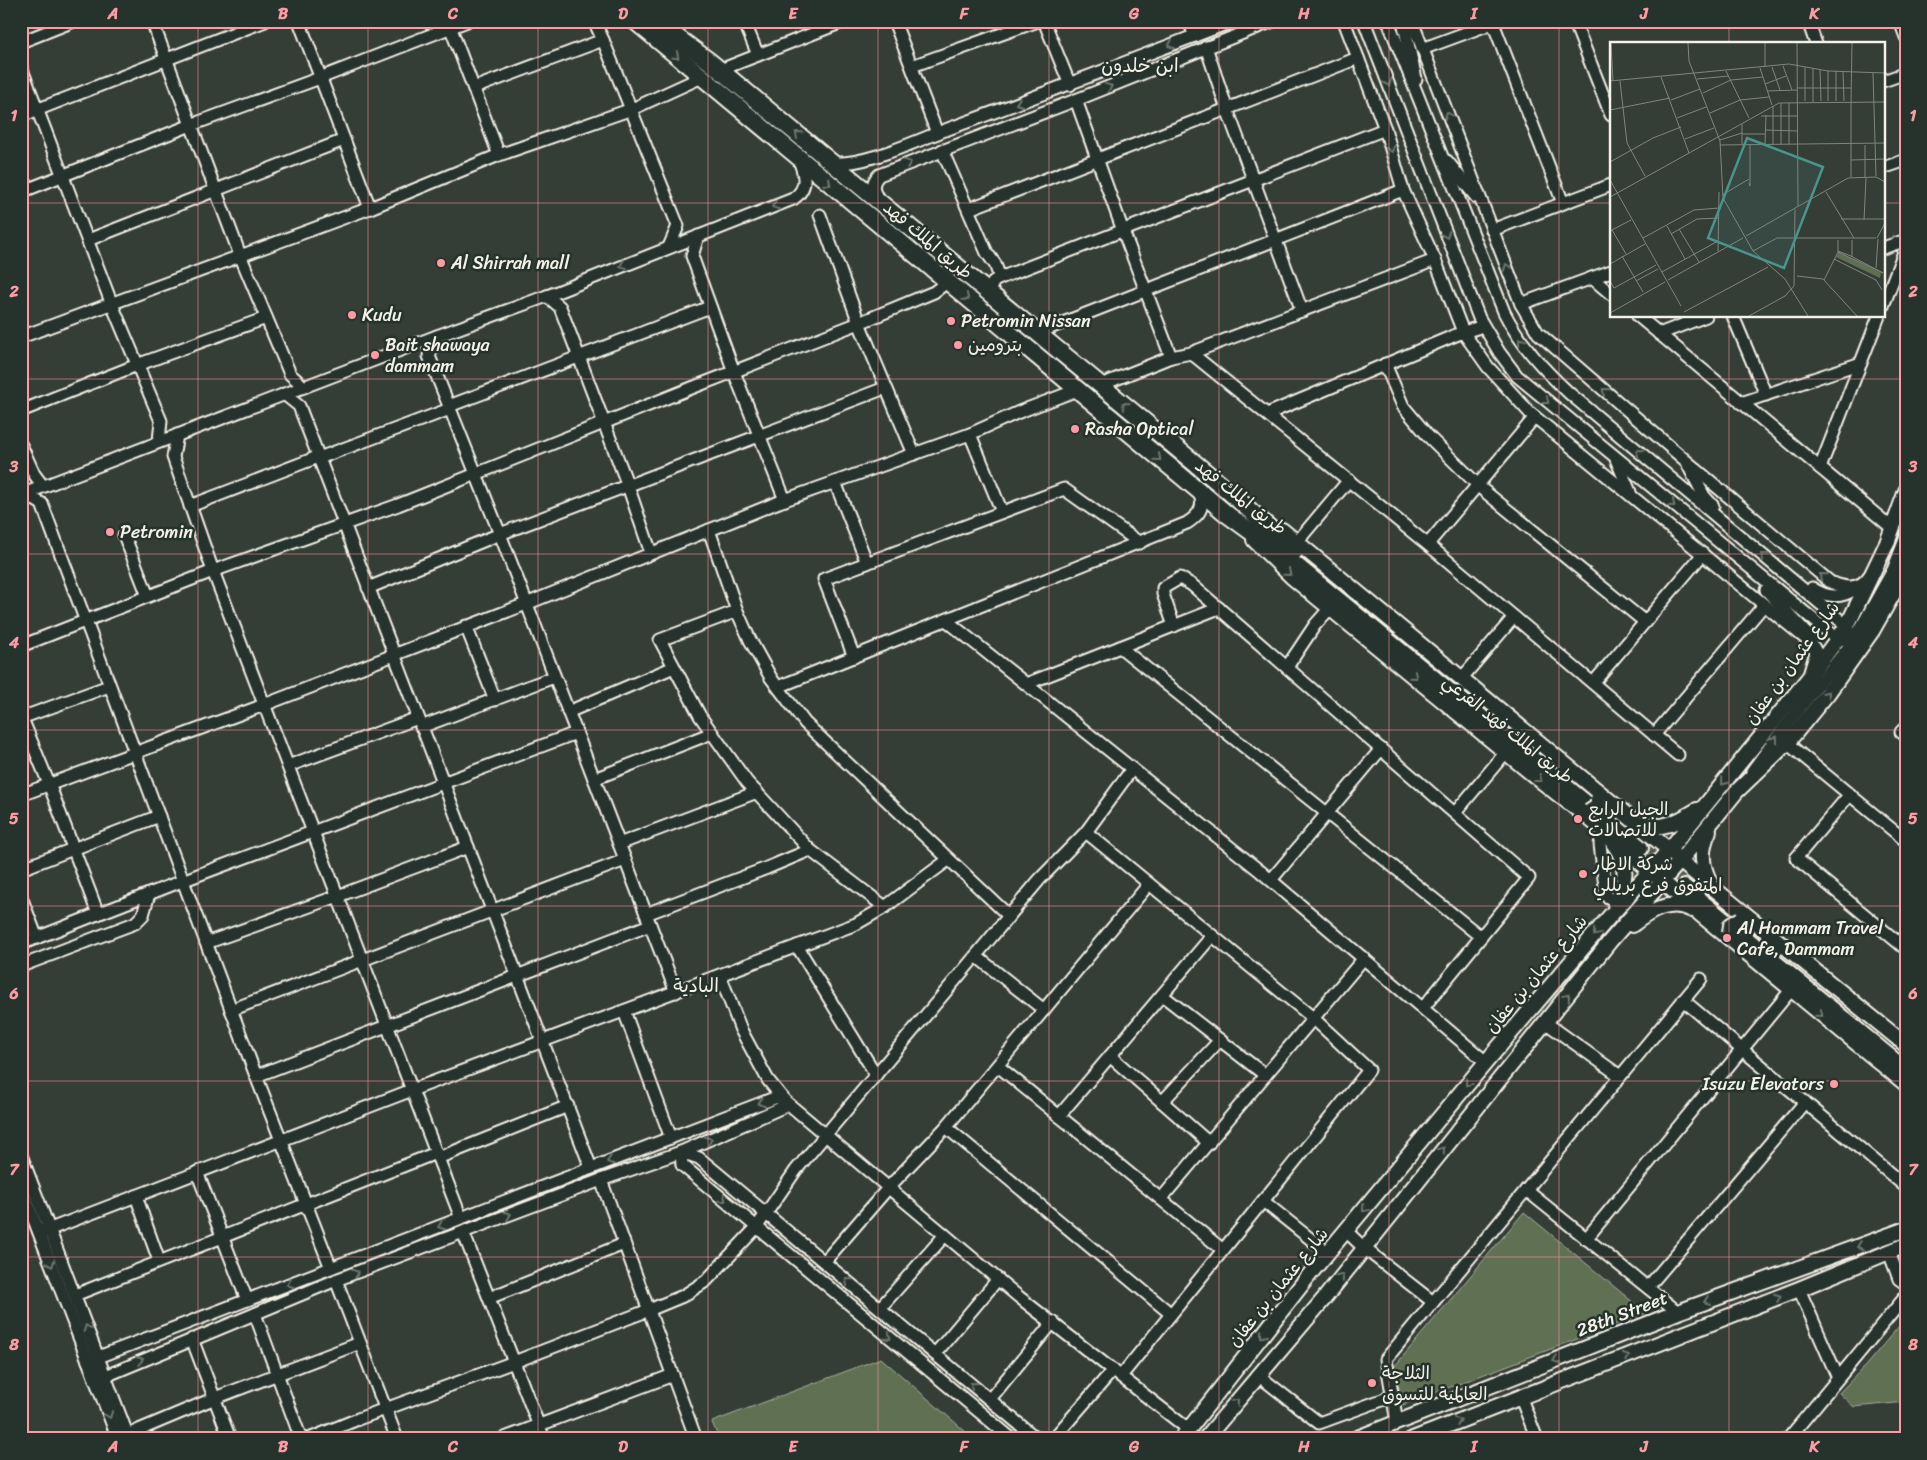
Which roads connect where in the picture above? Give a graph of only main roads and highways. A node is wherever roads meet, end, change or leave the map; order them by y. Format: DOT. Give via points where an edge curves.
graph roads {
  1 [pos="655,21"];
  2 [pos="666,21"];
  3 [pos="635,22"];
  4 [pos="714,65"];
  5 [pos="1226,489"];
  6 [pos="1906,491"];
  7 [pos="1228,515"];
  8 [pos="1906,566"];
  9 [pos="1596,794"];
  10 [pos="1706,805"];
  11 [pos="1715,818"];
  12 [pos="1632,819"];
  13 [pos="1592,820"];
  14 [pos="1669,850"];
  15 [pos="1680,861"];
  16 [pos="1651,869"];
  17 [pos="1662,881"];
  18 [pos="1714,890"];
  19 [pos="1700,914"];
  20 [pos="1610,916"];
  21 [pos="1746,919"];
  22 [pos="1731,937"];
  23 [pos="1611,940"];
  24 [pos="1906,1045"];
  25 [pos="1906,1058"];
  26 [pos="1906,1071"];
  27 [pos="1906,1084"];
  28 [pos="1906,1228"];
  29 [pos="1906,1245"];
  30 [pos="1185,1434"];
  31 [pos="1205,1439"];
  32 [pos="1355,1439"];
  33 [pos="1413,1439"];
  1 -- 4 [label="highway, طريق الملك فهد"];
  2 -- 4 [label="main road"];
  3 -- 7 [label="highway, طريق الملك فهد, one-way"];
  5 -- 4 [label="highway, طريق الملك فهد, one-way"];
  5 -- 7 [label="highway, طريق الملك فهد" via="1272,532 1642,845 1283,555"];
  5 -- 9 [label="main road, طريق الملك فهد الفرعي" via="1276,524"];
  6 -- 10 [label="main road, شارع عثمان بن عفان, one-way" via="1876,567 1847,626"];
  7 -- 13 [label="main road, طريق الملك فهد الفرعي, one-way" via="1280,566 1330,608"];
  11 -- 8 [label="main road, شارع عثمان بن عفان, one-way" via="1736,792 1787,743 1828,693 1862,646"];
  9 -- 12 [label="main road, طريق الملك فهد الفرعي"];
  9 -- 13 [label="main road, bridge" via="1598,806"];
  10 -- 12 [label="main road" via="1665,826 1652,827"];
  10 -- 14 [label="main road, شارع عثمان بن عفان"];
  11 -- 15 [label="main road, شارع عثمان بن عفان"];
  11 -- 18 [label="main road" via="1704,841 1703,859 1706,875"];
  12 -- 14 [label="main road, طريق الملك فهد الفرعي"];
  13 -- 16 [label="main road, طريق الملك فهد الفرعي"];
  13 -- 20 [label="main road" via="1614,845 1625,870 1625,881"];
  14 -- 15 [label="main road, طريق الملك فهد الفرعي"];
  14 -- 16 [label="main road, شارع عثمان بن عفان"];
  15 -- 17 [label="main road, شارع عثمان بن عفان"];
  15 -- 18 [label="main road, طريق الملك فهد الفرعي"];
  16 -- 17 [label="main road, طريق الملك فهد الفرعي"];
  16 -- 20 [label="main road, شارع عثمان بن عفان"];
  17 -- 19 [label="main road, طريق الملك فهد الفرعي"];
  17 -- 23 [label="main road, شارع عثمان بن عفان"];
  18 -- 21 [label="main road, طريق الملك فهد الفرعي"];
  19 -- 22 [label="main road, طريق الملك فهد الفرعي"];
  19 -- 23 [label="main road" via="1678,905 1660,907"];
  20 -- 30 [label="main road, شارع عثمان بن عفان, one-way" via="1346,1231"];
  21 -- 22 [label="main road, bridge" via="1731,925"];
  21 -- 24 [label="main road, طريق الملك فهد الفرعي"];
  22 -- 27 [label="main road, طريق الملك فهد الفرعي, one-way"];
  31 -- 23 [label="main road, شارع عثمان بن عفان, one-way" via="1364,1248"];
  25 -- 26 [label="highway" via="1802,972 1687,886"];
  28 -- 32 [label="main road, 28th Street, one-way" via="1678,1312"];
  33 -- 29 [label="main road, one-way"];
}
